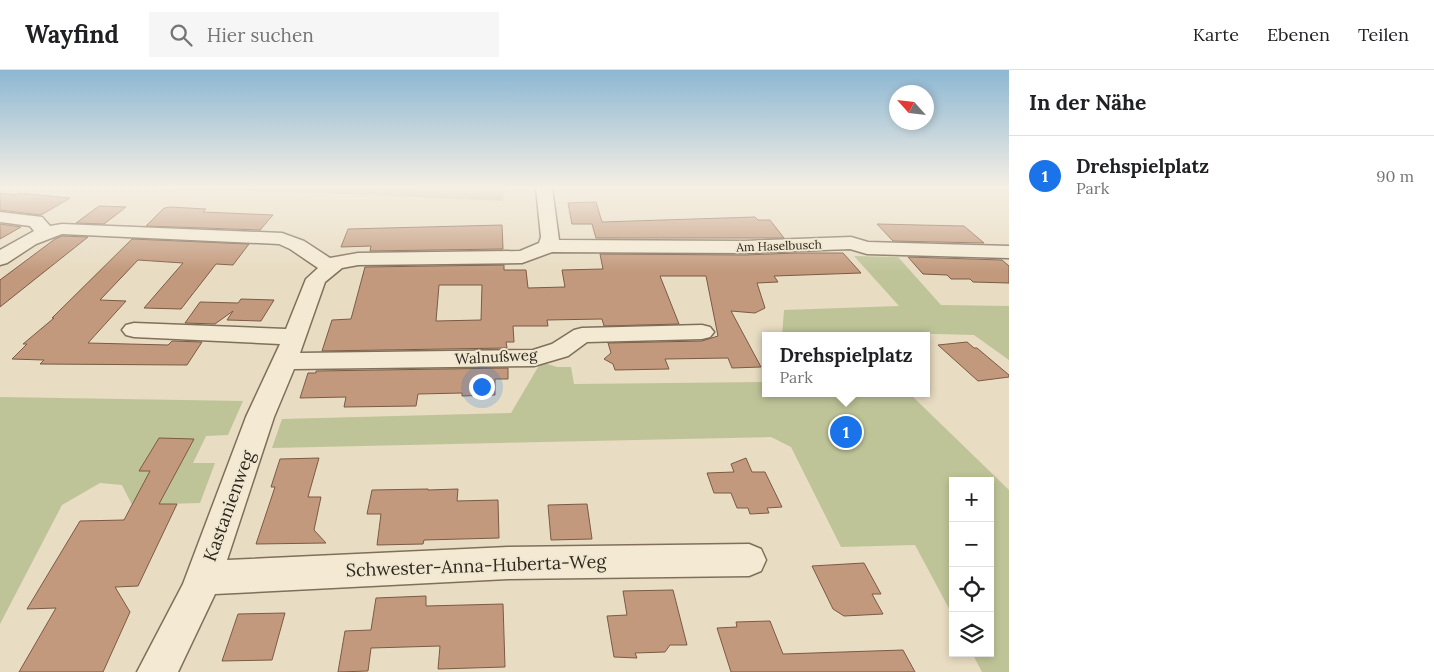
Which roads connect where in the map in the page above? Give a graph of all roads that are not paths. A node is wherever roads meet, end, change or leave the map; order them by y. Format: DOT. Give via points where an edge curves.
graph roads {
  1 [pos="547,216"];
  2 [pos="0,217"];
  3 [pos="45,232"];
  4 [pos="548,246"];
  5 [pos="1009,252"];
  6 [pos="0,259"];
  7 [pos="330,267"];
  8 [pos="134,330"];
  9 [pos="702,332"];
  10 [pos="289,349"];
  11 [pos="749,560"];
  12 [pos="204,578"];
  13 [pos="157,672"];
  1 -- 4 [label="street"];
  2 -- 3 [label="street" via="36,221"];
  3 -- 6 [label="street" via="26,240"];
  3 -- 7 [label="street" via="62,229 282,240 297,245"];
  4 -- 5 [label="street, Am Haselbusch" via="852,244 867,248"];
  4 -- 7 [label="street, Kastanienweg" via="522,257 358,258"];
  7 -- 10 [label="street, Kastanienweg" via="316,279"];
  8 -- 10 [label="street"];
  9 -- 10 [label="street, Walnußweg" via="582,335 560,350 534,358"];
  10 -- 12 [label="street, Kastanienweg" via="260,417"];
  11 -- 12 [label="street, Schwester-Anna-Huberta-Weg" via="508,563"];
  12 -- 13 [label="street, Kastanienweg" via="187,618"];
}
